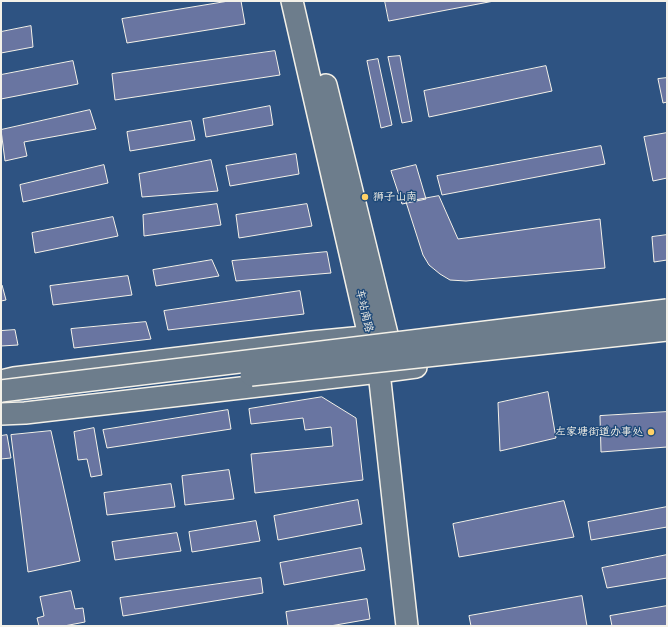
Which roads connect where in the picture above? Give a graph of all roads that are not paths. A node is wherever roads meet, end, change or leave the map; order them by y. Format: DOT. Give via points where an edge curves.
graph roads {
  1 [pos="292,1"];
  2 [pos="306,1"];
  3 [pos="667,302"];
  4 [pos="667,310"];
  5 [pos="667,330"];
  6 [pos="378,335"];
  7 [pos="667,337"];
  8 [pos="386,371"];
  9 [pos="1,381"];
  10 [pos="1,391"];
  11 [pos="1,402"];
  12 [pos="1,414"];
  13 [pos="406,626"];
  14 [pos="419,626"];
  1 -- 6 [label="main road, 车站南路"];
  2 -- 6 [label="main road, 车站南路"];
  3 -- 6 [label="main road"];
  4 -- 10 [label="main road, bridge"];
  5 -- 11 [label="main road, bridge"];
  6 -- 8 [label="main road, 车站南路"];
  6 -- 9 [label="main road"];
  7 -- 8 [label="main road"];
  8 -- 12 [label="main road"];
  8 -- 13 [label="main road, 车站南路"];
  8 -- 14 [label="main road, 车站南路"];
}
